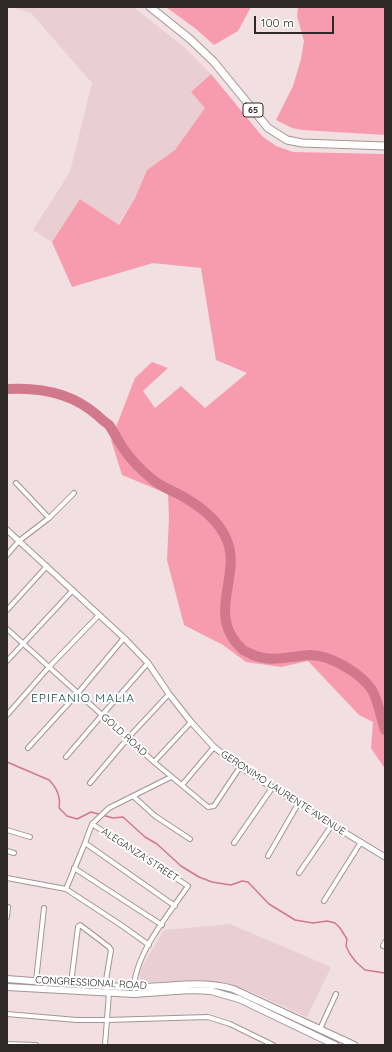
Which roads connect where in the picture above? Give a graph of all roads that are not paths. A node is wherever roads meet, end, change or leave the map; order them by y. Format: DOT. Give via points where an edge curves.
graph roads {
  1 [pos="150,7"];
  2 [pos="385,146"];
  3 [pos="16,483"];
  4 [pos="74,493"];
  5 [pos="49,518"];
  6 [pos="7,530"];
  7 [pos="19,541"];
  8 [pos="7,555"];
  9 [pos="47,566"];
  10 [pos="73,590"];
  11 [pos="7,610"];
  12 [pos="99,615"];
  13 [pos="7,629"];
  14 [pos="124,638"];
  15 [pos="23,644"];
  16 [pos="7,661"];
  17 [pos="148,663"];
  18 [pos="48,668"];
  19 [pos="78,693"];
  20 [pos="170,694"];
  21 [pos="7,715"];
  22 [pos="102,715"];
  23 [pos="191,722"];
  24 [pos="128,738"];
  25 [pos="214,747"];
  26 [pos="28,748"];
  27 [pos="66,757"];
  28 [pos="154,762"];
  29 [pos="240,767"];
  30 [pos="171,777"];
  31 [pos="90,783"];
  32 [pos="182,785"];
  33 [pos="272,788"];
  34 [pos="133,796"];
  35 [pos="298,804"];
  36 [pos="92,824"];
  37 [pos="332,825"];
  38 [pos="7,830"];
  39 [pos="30,837"];
  40 [pos="190,839"];
  41 [pos="361,842"];
  42 [pos="85,843"];
  43 [pos="234,843"];
  44 [pos="7,852"];
  45 [pos="14,853"];
  46 [pos="268,856"];
  47 [pos="385,857"];
  48 [pos="74,868"];
  49 [pos="298,873"];
  50 [pos="7,878"];
  51 [pos="66,889"];
  52 [pos="324,901"];
  53 [pos="8,906"];
  54 [pos="175,906"];
  55 [pos="44,908"];
  56 [pos="7,917"];
  57 [pos="162,925"];
  58 [pos="149,945"];
  59 [pos="7,979"];
  60 [pos="36,981"];
  61 [pos="71,983"];
  62 [pos="105,986"];
  63 [pos="7,987"];
  64 [pos="93,988"];
  65 [pos="134,990"];
  66 [pos="109,993"];
  67 [pos="336,994"];
  68 [pos="7,1014"];
  69 [pos="106,1020"];
  70 [pos="320,1029"];
  71 [pos="7,1044"];
  72 [pos="36,1045"];
  73 [pos="105,1045"];
  74 [pos="273,1045"];
  75 [pos="335,1045"];
  76 [pos="354,1045"];
  1 -- 2 [label="highway, 65" via="214,62 268,128 277,135 302,143"];
  3 -- 5 [label="street"];
  4 -- 5 [label="street"];
  5 -- 7 [label="street"];
  6 -- 7 [label="street, GERONIMO LAURENTE AVENUE"];
  7 -- 8 [label="street"];
  7 -- 9 [label="street, GERONIMO LAURENTE AVENUE"];
  9 -- 10 [label="street, GERONIMO LAURENTE AVENUE"];
  9 -- 11 [label="street"];
  10 -- 12 [label="street, GERONIMO LAURENTE AVENUE"];
  10 -- 15 [label="street"];
  12 -- 14 [label="street, GERONIMO LAURENTE AVENUE"];
  12 -- 18 [label="street"];
  13 -- 15 [label="street, GOLD ROAD"];
  14 -- 17 [label="street, GERONIMO LAURENTE AVENUE"];
  14 -- 19 [label="street"];
  15 -- 16 [label="street"];
  15 -- 18 [label="street, GOLD ROAD"];
  17 -- 20 [label="street, GERONIMO LAURENTE AVENUE"];
  17 -- 22 [label="street"];
  18 -- 19 [label="street, GOLD ROAD"];
  18 -- 21 [label="street"];
  19 -- 22 [label="street, GOLD ROAD"];
  19 -- 26 [label="street"];
  20 -- 23 [label="street, GERONIMO LAURENTE AVENUE"];
  20 -- 24 [label="street"];
  22 -- 24 [label="street, GOLD ROAD"];
  22 -- 27 [label="street"];
  23 -- 25 [label="street, GERONIMO LAURENTE AVENUE"];
  23 -- 28 [label="street"];
  24 -- 28 [label="street, GOLD ROAD"];
  24 -- 31 [label="street"];
  25 -- 29 [label="street, GERONIMO LAURENTE AVENUE"];
  25 -- 32 [label="street"];
  28 -- 30 [label="street, GOLD ROAD"];
  29 -- 32 [label="street" via="212,807 208,807"];
  29 -- 33 [label="street, GERONIMO LAURENTE AVENUE"];
  30 -- 32 [label="street, GOLD ROAD"];
  30 -- 34 [label="street"];
  33 -- 35 [label="street, GERONIMO LAURENTE AVENUE"];
  33 -- 43 [label="street"];
  34 -- 36 [label="street" via="109,808"];
  34 -- 40 [label="street" via="155,816"];
  35 -- 37 [label="street, GERONIMO LAURENTE AVENUE"];
  35 -- 46 [label="street"];
  36 -- 42 [label="street"];
  36 -- 54 [label="street, ALEGANZA STREET" via="188,886"];
  37 -- 41 [label="street, GERONIMO LAURENTE AVENUE"];
  37 -- 49 [label="street"];
  38 -- 39 [label="street"];
  41 -- 47 [label="street, GERONIMO LAURENTE AVENUE"];
  41 -- 52 [label="street"];
  42 -- 48 [label="street"];
  42 -- 54 [label="street"];
  44 -- 45 [label="street"];
  48 -- 51 [label="street"];
  48 -- 57 [label="street"];
  50 -- 51 [label="street"];
  51 -- 58 [label="street"];
  53 -- 56 [label="street"];
  54 -- 57 [label="street, ALEGANZA STREET"];
  55 -- 60 [label="street"];
  57 -- 58 [label="street, ALEGANZA STREET"];
  58 -- 65 [label="street, ALEGANZA STREET" via="142,956"];
  59 -- 60 [label="main road, CONGRESSIONAL ROAD"];
  60 -- 61 [label="main road, CONGRESSIONAL ROAD"];
  61 -- 62 [label="street" via="80,925 110,948"];
  61 -- 64 [label="main road, CONGRESSIONAL ROAD"];
  62 -- 64 [label="main road, CONGRESSIONAL ROAD"];
  62 -- 65 [label="main road, CONGRESSIONAL ROAD"];
  62 -- 66 [label="street"];
  63 -- 64 [label="main road, CONGRESSIONAL ROAD"];
  64 -- 66 [label="main road, CONGRESSIONAL ROAD"];
  65 -- 66 [label="main road, CONGRESSIONAL ROAD"];
  65 -- 70 [label="main road, CONGRESSIONAL ROAD" via="190,984 223,986"];
  65 -- 75 [label="main road, CONGRESSIONAL ROAD" via="199,990 221,993 239,999"];
  66 -- 69 [label="street"];
  67 -- 70 [label="street"];
  68 -- 69 [label="street"];
  69 -- 73 [label="street"];
  69 -- 74 [label="street" via="208,1017 230,1024"];
  70 -- 76 [label="main road, CONGRESSIONAL ROAD"];
  71 -- 72 [label="street"];
}
